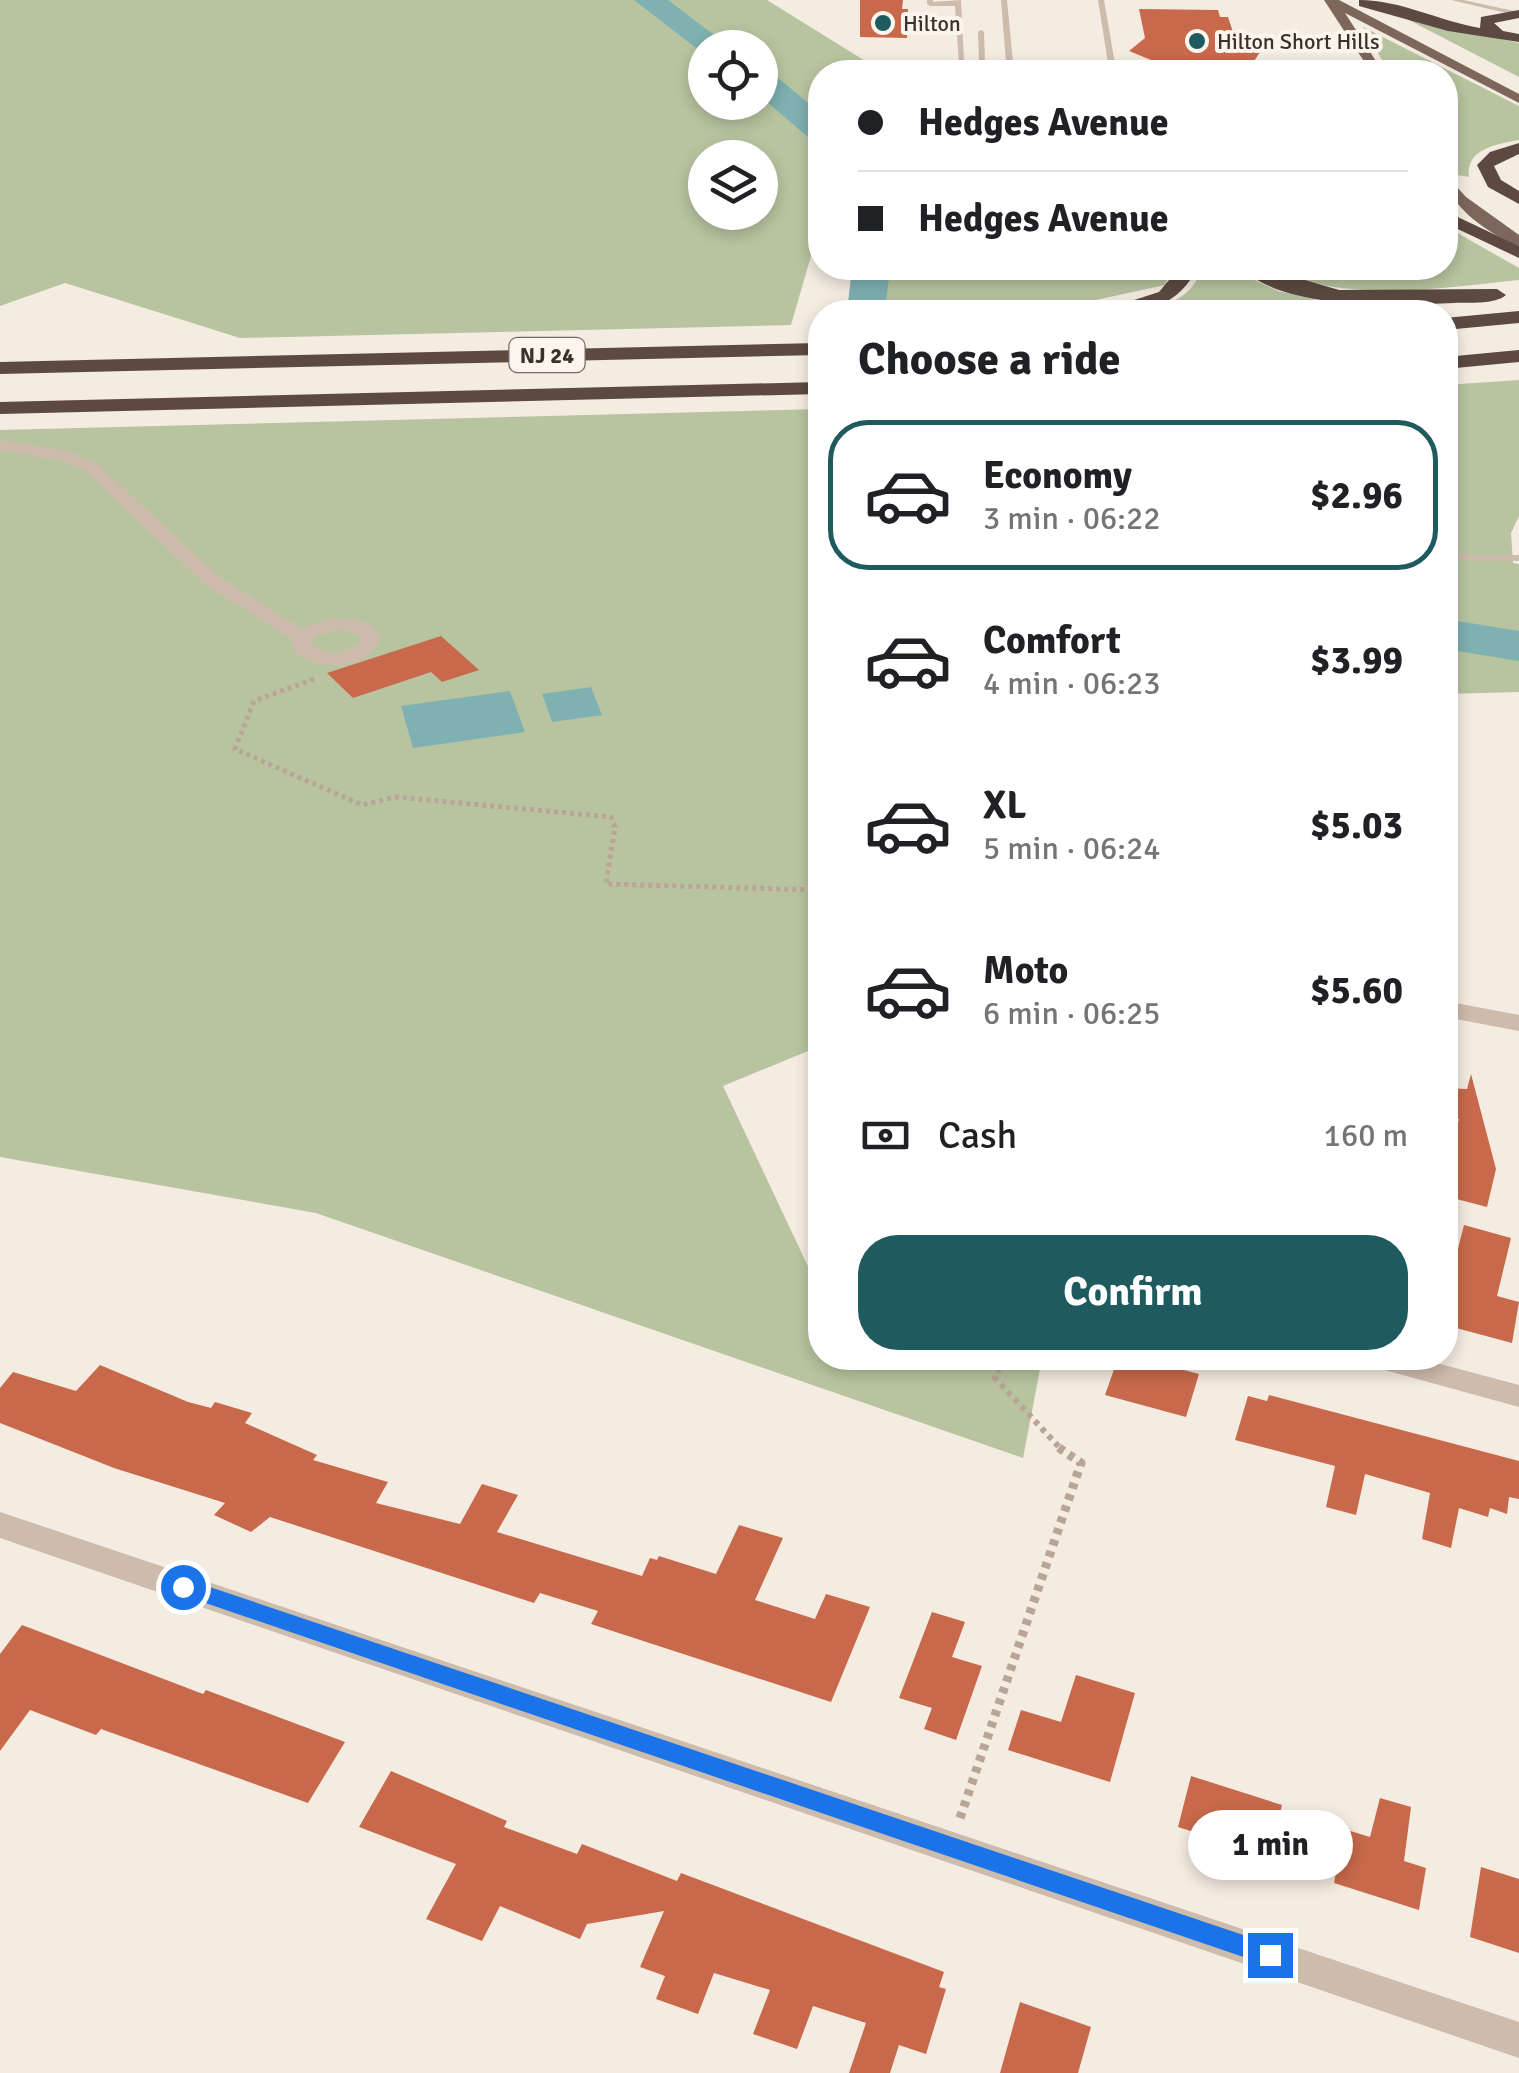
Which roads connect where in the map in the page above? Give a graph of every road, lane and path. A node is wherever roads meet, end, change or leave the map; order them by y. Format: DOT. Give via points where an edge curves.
graph roads {
  1 [pos="930,0"];
  2 [pos="1004,0"];
  3 [pos="1101,0"];
  4 [pos="1205,0"];
  5 [pos="1330,0"];
  6 [pos="1454,0"];
  7 [pos="1492,0"];
  8 [pos="958,2"];
  9 [pos="1219,2"];
  10 [pos="1361,2"];
  11 [pos="1519,12"];
  12 [pos="959,20"];
  13 [pos="1005,22"];
  14 [pos="981,32"];
  15 [pos="1514,37"];
  16 [pos="961,60"];
  17 [pos="982,60"];
  18 [pos="1008,60"];
  19 [pos="1111,60"];
  20 [pos="1369,60"];
  21 [pos="1445,60"];
  22 [pos="1458,67"];
  23 [pos="1519,84"];
  24 [pos="1519,99"];
  25 [pos="1519,148"];
  26 [pos="1458,196"];
  27 [pos="1519,199"];
  28 [pos="1458,222"];
  29 [pos="1519,242"];
  30 [pos="1519,253"];
  31 [pos="1183,280"];
  32 [pos="1278,280"];
  33 [pos="1519,292"];
  34 [pos="1497,295"];
  35 [pos="1156,300"];
  36 [pos="1447,300"];
  37 [pos="1519,317"];
  38 [pos="1458,323"];
  39 [pos="808,341"];
  40 [pos="1519,356"];
  41 [pos="1481,361"];
  42 [pos="1458,362"];
  43 [pos="1519,366"];
  44 [pos="0,368"];
  45 [pos="808,388"];
  46 [pos="0,408"];
  47 [pos="0,445"];
  48 [pos="1458,557"];
  49 [pos="1519,558"];
  50 [pos="302,638"];
  51 [pos="315,678"];
  52 [pos="808,890"];
  53 [pos="1458,1011"];
  54 [pos="1519,1023"];
  55 [pos="998,1370"];
  56 [pos="1424,1370"];
  57 [pos="1519,1396"];
  58 [pos="0,1525"];
  59 [pos="951,1846"];
  60 [pos="1519,2040"];
  1 -- 8 [label="lane"];
  2 -- 13 [label="lane"];
  3 -- 19 [label="lane"];
  4 -- 9 [label="lane"];
  5 -- 20 [label="main road"];
  5 -- 21 [label="main road"];
  6 -- 11 [label="lane"];
  7 -- 11 [label="lane"];
  8 -- 12 [label="lane"];
  10 -- 15 [label="highway"];
  10 -- 23 [label="main road"];
  11 -- 15 [label="highway" via="1486,20"];
  12 -- 14 [label="lane"];
  12 -- 16 [label="lane"];
  13 -- 14 [label="lane"];
  13 -- 18 [label="lane"];
  14 -- 17 [label="lane"];
  22 -- 24 [label="main road"];
  25 -- 27 [label="highway" via="1486,165 1494,184"];
  26 -- 29 [label="main road"];
  28 -- 30 [label="highway"];
  31 -- 35 [label="highway"];
  32 -- 34 [label="highway" via="1355,297"];
  33 -- 34 [label="highway"];
  34 -- 36 [label="highway"];
  37 -- 38 [label="highway"];
  39 -- 44 [label="highway, NJ 24"];
  40 -- 41 [label="highway"];
  41 -- 42 [label="highway"];
  41 -- 43 [label="highway"];
  45 -- 46 [label="highway, NJ 24"];
  47 -- 50 [label="street" via="91,466 210,579"];
  48 -- 49 [label="lane"];
  51 -- 52 [label="path" via="254,701 234,749 362,806 396,797 610,817 615,827 606,884"];
  53 -- 54 [label="street"];
  55 -- 59 [label="path" via="995,1378 1050,1440 1082,1463"];
  56 -- 57 [label="street"];
  58 -- 59 [label="street"];
  59 -- 60 [label="street"];
}
